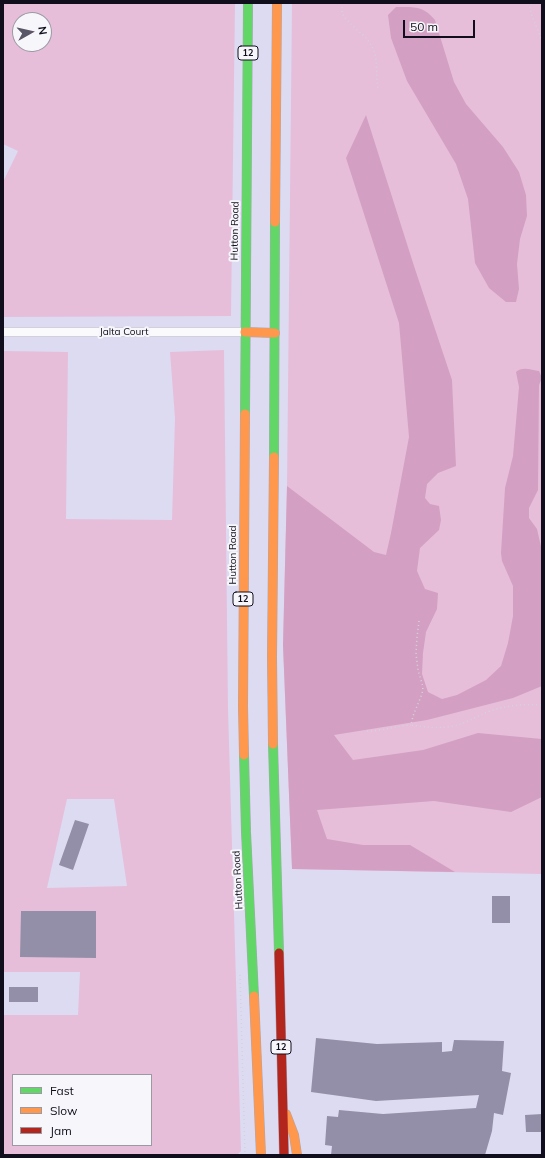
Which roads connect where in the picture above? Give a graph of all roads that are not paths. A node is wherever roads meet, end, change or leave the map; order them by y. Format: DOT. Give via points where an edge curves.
graph roads {
  1 [pos="248,3"];
  2 [pos="277,3"];
  3 [pos="3,332"];
  4 [pos="245,332"];
  5 [pos="275,333"];
  6 [pos="282,1105"];
  7 [pos="261,1155"];
  8 [pos="284,1155"];
  9 [pos="297,1155"];
  1 -- 4 [label="main road, Hutton Road / 12"];
  2 -- 5 [label="main road, 12"];
  3 -- 4 [label="street, Jalta Court"];
  4 -- 5 [label="main road"];
  4 -- 7 [label="main road, Hutton Road / 12" via="243,712"];
  5 -- 6 [label="main road, 12" via="272,724"];
  6 -- 8 [label="main road, 12"];
  6 -- 9 [label="main road" via="294,1135"];
}
